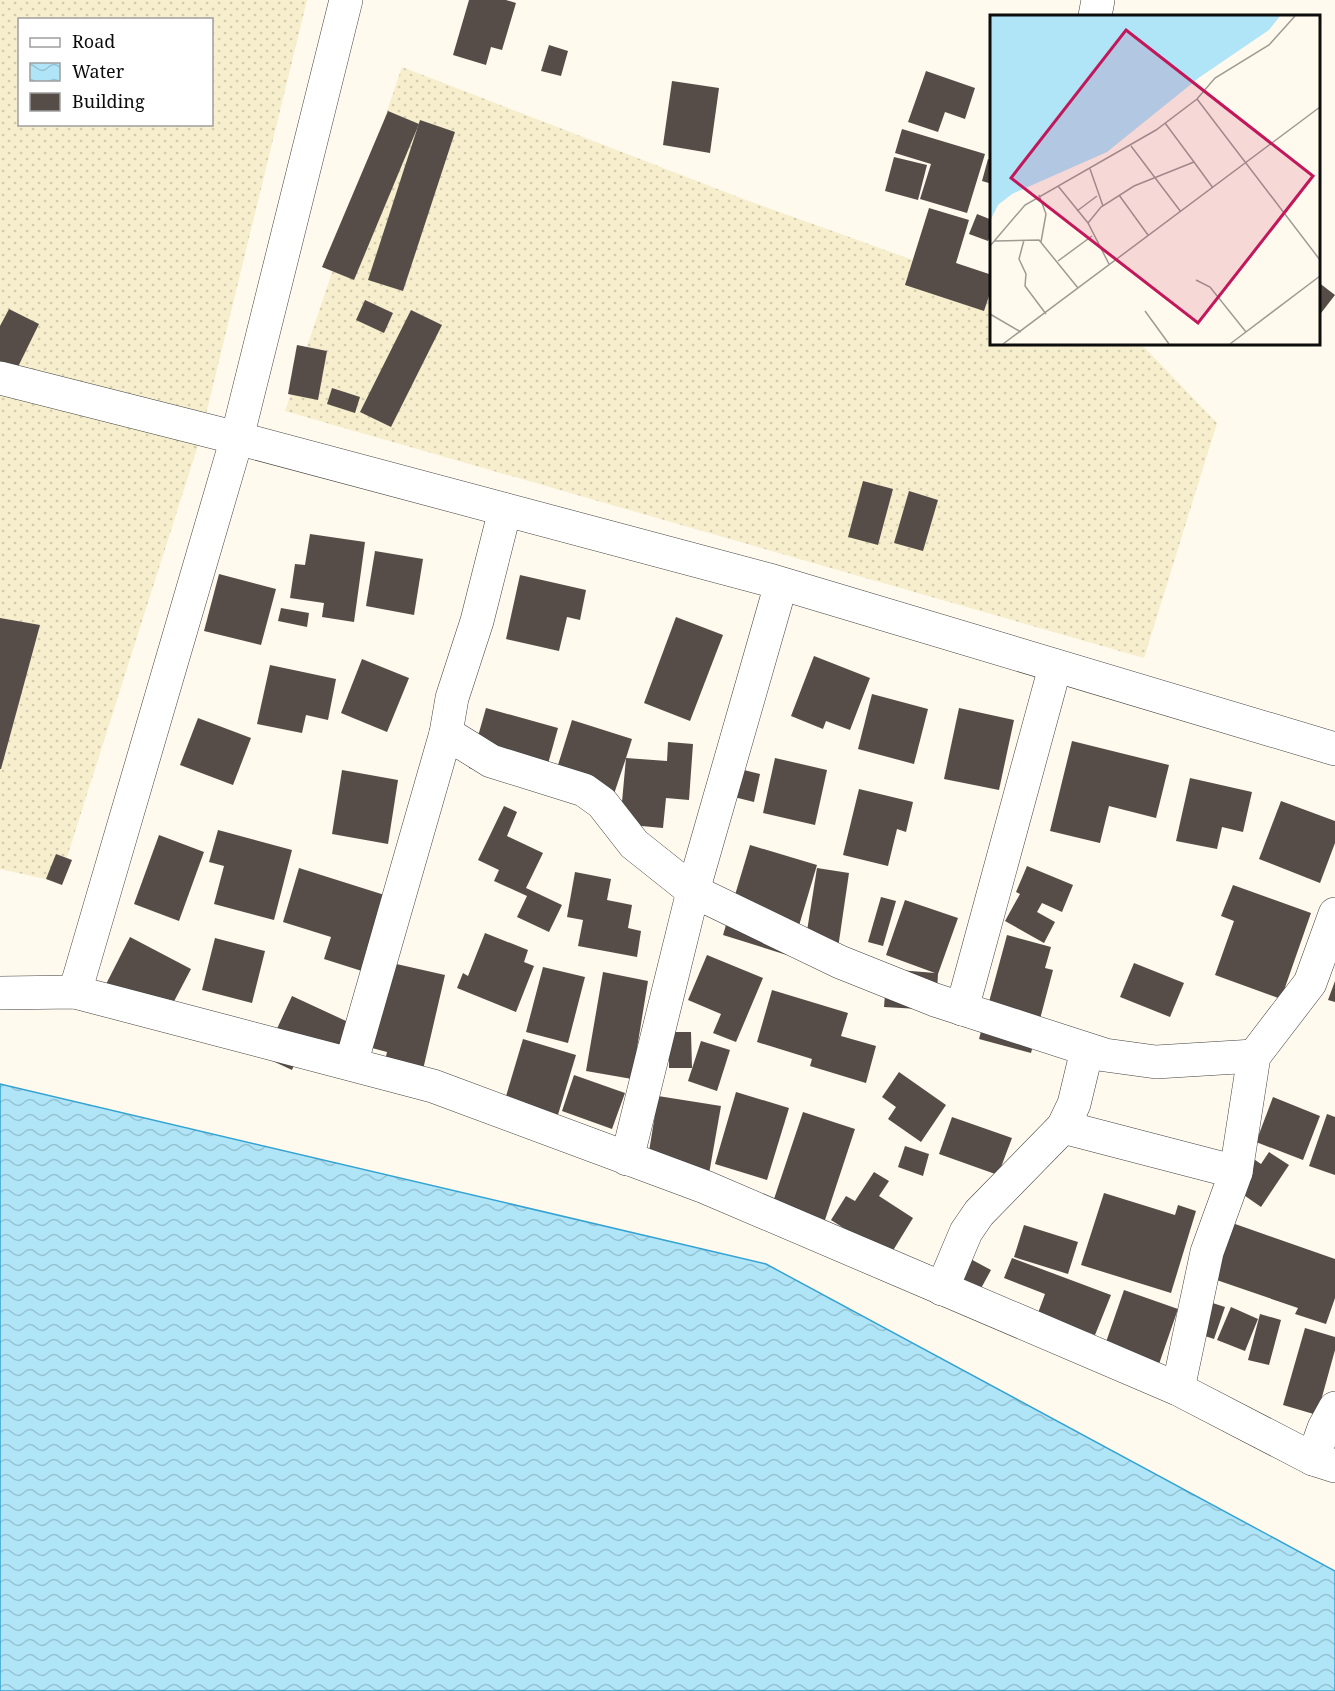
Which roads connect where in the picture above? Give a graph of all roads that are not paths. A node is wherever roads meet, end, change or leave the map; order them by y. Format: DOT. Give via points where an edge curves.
graph roads {
  1 [pos="346,0"];
  2 [pos="1098,0"];
  3 [pos="1095,15"];
  4 [pos="0,378"];
  5 [pos="237,438"];
  6 [pos="505,510"];
  7 [pos="781,584"];
  8 [pos="1055,667"];
  9 [pos="446,733"];
  10 [pos="1335,749"];
  11 [pos="693,891"];
  12 [pos="1335,914"];
  13 [pos="1322,986"];
  14 [pos="75,992"];
  15 [pos="0,993"];
  16 [pos="962,1009"];
  17 [pos="1087,1050"];
  18 [pos="1254,1056"];
  19 [pos="351,1064"];
  20 [pos="1063,1127"];
  21 [pos="627,1159"];
  22 [pos="1236,1172"];
  23 [pos="942,1289"];
  24 [pos="1178,1389"];
  25 [pos="1335,1408"];
  26 [pos="1324,1462"];
  1 -- 5 [label="street"];
  2 -- 3 [label="street"];
  4 -- 5 [label="street"];
  5 -- 6 [label="street"];
  5 -- 14 [label="street"];
  6 -- 7 [label="street"];
  6 -- 9 [label="street" via="477,621 452,698"];
  7 -- 8 [label="street"];
  7 -- 11 [label="street"];
  8 -- 10 [label="street"];
  8 -- 16 [label="street"];
  9 -- 11 [label="street" via="491,761 584,790 602,803 634,844"];
  9 -- 19 [label="street"];
  11 -- 16 [label="street" via="840,962"];
  11 -- 21 [label="street"];
  12 -- 13 [label="street"];
  13 -- 18 [label="street"];
  14 -- 15 [label="street"];
  14 -- 19 [label="street"];
  16 -- 17 [label="street"];
  17 -- 18 [label="street" via="1156,1062"];
  17 -- 20 [label="street" via="1074,1104"];
  18 -- 22 [label="street"];
  19 -- 21 [label="street" via="433,1086"];
  20 -- 22 [label="street"];
  20 -- 23 [label="street" via="979,1212 966,1232"];
  21 -- 23 [label="street" via="705,1187"];
  22 -- 24 [label="street" via="1207,1252"];
  23 -- 24 [label="street"];
  24 -- 26 [label="street"];
  25 -- 26 [label="street" via="1324,1428"];
}
